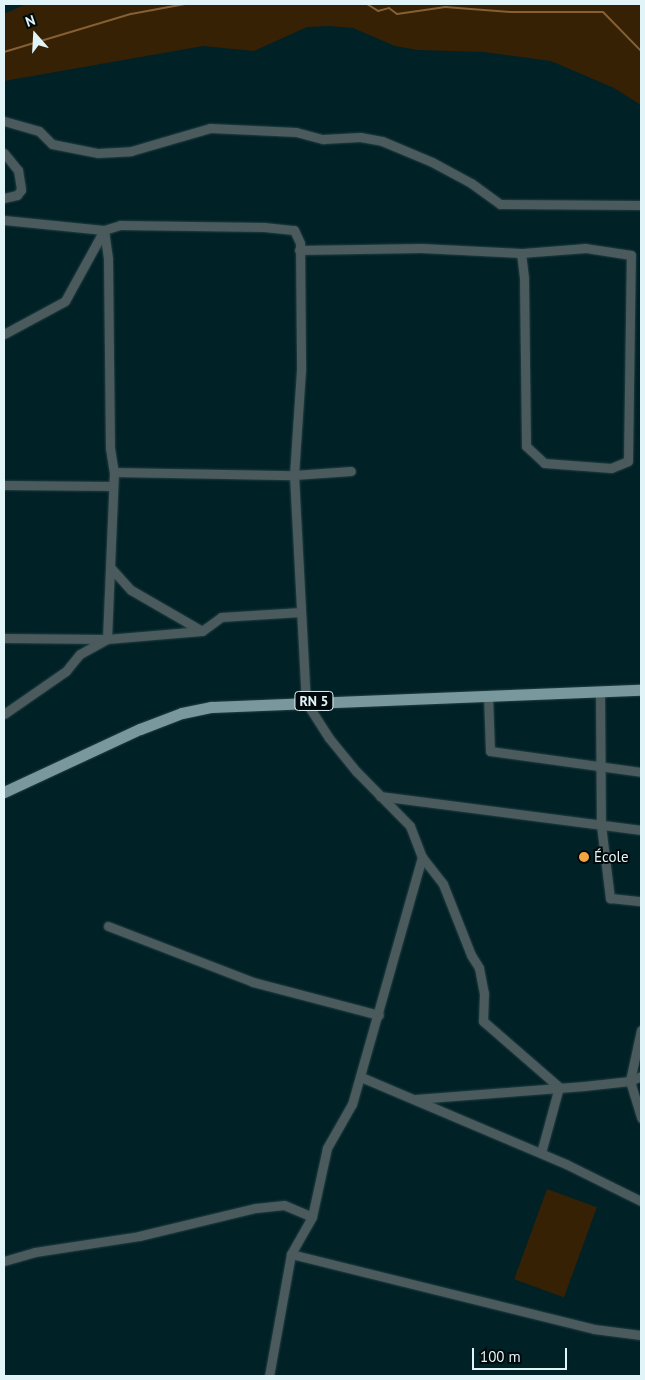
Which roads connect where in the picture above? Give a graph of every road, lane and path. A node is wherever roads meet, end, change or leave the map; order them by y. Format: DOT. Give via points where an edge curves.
graph roads {
  1 [pos="4,121"];
  2 [pos="4,153"];
  3 [pos="4,198"];
  4 [pos="641,205"];
  5 [pos="4,220"];
  6 [pos="104,230"];
  7 [pos="298,250"];
  8 [pos="521,253"];
  9 [pos="4,334"];
  10 [pos="351,471"];
  11 [pos="114,472"];
  12 [pos="294,475"];
  13 [pos="4,484"];
  14 [pos="113,486"];
  15 [pos="110,567"];
  16 [pos="301,612"];
  17 [pos="202,631"];
  18 [pos="4,638"];
  19 [pos="107,639"];
  20 [pos="641,690"];
  21 [pos="600,691"];
  22 [pos="488,696"];
  23 [pos="306,702"];
  24 [pos="4,714"];
  25 [pos="601,766"];
  26 [pos="641,772"];
  27 [pos="4,792"];
  28 [pos="380,796"];
  29 [pos="601,825"];
  30 [pos="641,830"];
  31 [pos="422,857"];
  32 [pos="641,901"];
  33 [pos="108,926"];
  34 [pos="379,1015"];
  35 [pos="641,1030"];
  36 [pos="641,1076"];
  37 [pos="361,1077"];
  38 [pos="630,1081"];
  39 [pos="559,1088"];
  40 [pos="413,1099"];
  41 [pos="641,1118"];
  42 [pos="541,1153"];
  43 [pos="641,1201"];
  44 [pos="312,1217"];
  45 [pos="291,1254"];
  46 [pos="4,1261"];
  47 [pos="641,1335"];
  48 [pos="269,1376"];
  1 -- 4 [label="street" via="39,131 52,144 98,153 131,151 207,128 296,132 323,139 360,138 382,141 432,162 471,183 500,204"];
  2 -- 3 [label="street" via="18,170 21,190 17,195"];
  5 -- 6 [label="street"];
  6 -- 7 [label="street" via="120,225 294,230 300,243"];
  6 -- 9 [label="street" via="65,301"];
  6 -- 11 [label="street" via="108,259 110,448"];
  7 -- 8 [label="street" via="421,248"];
  7 -- 12 [label="street" via="301,370"];
  8 -- 8 [label="street" via="526,446 544,462 611,468 628,461 631,255 584,248"];
  10 -- 12 [label="street"];
  11 -- 12 [label="street"];
  11 -- 14 [label="street"];
  12 -- 16 [label="street"];
  13 -- 14 [label="street"];
  14 -- 15 [label="street"];
  15 -- 17 [label="street" via="131,590"];
  15 -- 19 [label="street"];
  16 -- 17 [label="street" via="221,617"];
  16 -- 23 [label="street"];
  17 -- 19 [label="street"];
  18 -- 19 [label="street"];
  19 -- 24 [label="street" via="80,654 66,671"];
  20 -- 21 [label="main road, RN 5"];
  21 -- 22 [label="main road, RN 5"];
  21 -- 25 [label="street"];
  22 -- 23 [label="main road, RN 5"];
  22 -- 25 [label="street" via="490,751"];
  23 -- 27 [label="main road, RN 5" via="228,705 182,714"];
  23 -- 28 [label="street" via="329,738"];
  25 -- 26 [label="street"];
  25 -- 29 [label="street"];
  28 -- 29 [label="street"];
  28 -- 31 [label="street" via="410,826"];
  29 -- 30 [label="street"];
  29 -- 32 [label="street" via="610,898"];
  31 -- 34 [label="street"];
  31 -- 39 [label="street" via="443,884 479,968 484,993 483,1021"];
  33 -- 34 [label="street" via="253,982"];
  34 -- 37 [label="street"];
  35 -- 38 [label="street"];
  36 -- 38 [label="street"];
  37 -- 40 [label="street"];
  37 -- 44 [label="street" via="352,1104 327,1148"];
  38 -- 39 [label="street"];
  38 -- 41 [label="street"];
  39 -- 40 [label="street"];
  39 -- 42 [label="street"];
  40 -- 42 [label="street"];
  42 -- 43 [label="street"];
  44 -- 45 [label="street"];
  44 -- 46 [label="street" via="284,1205 256,1208 139,1236 35,1252"];
  45 -- 47 [label="street" via="594,1329"];
  45 -- 48 [label="street"];
}
